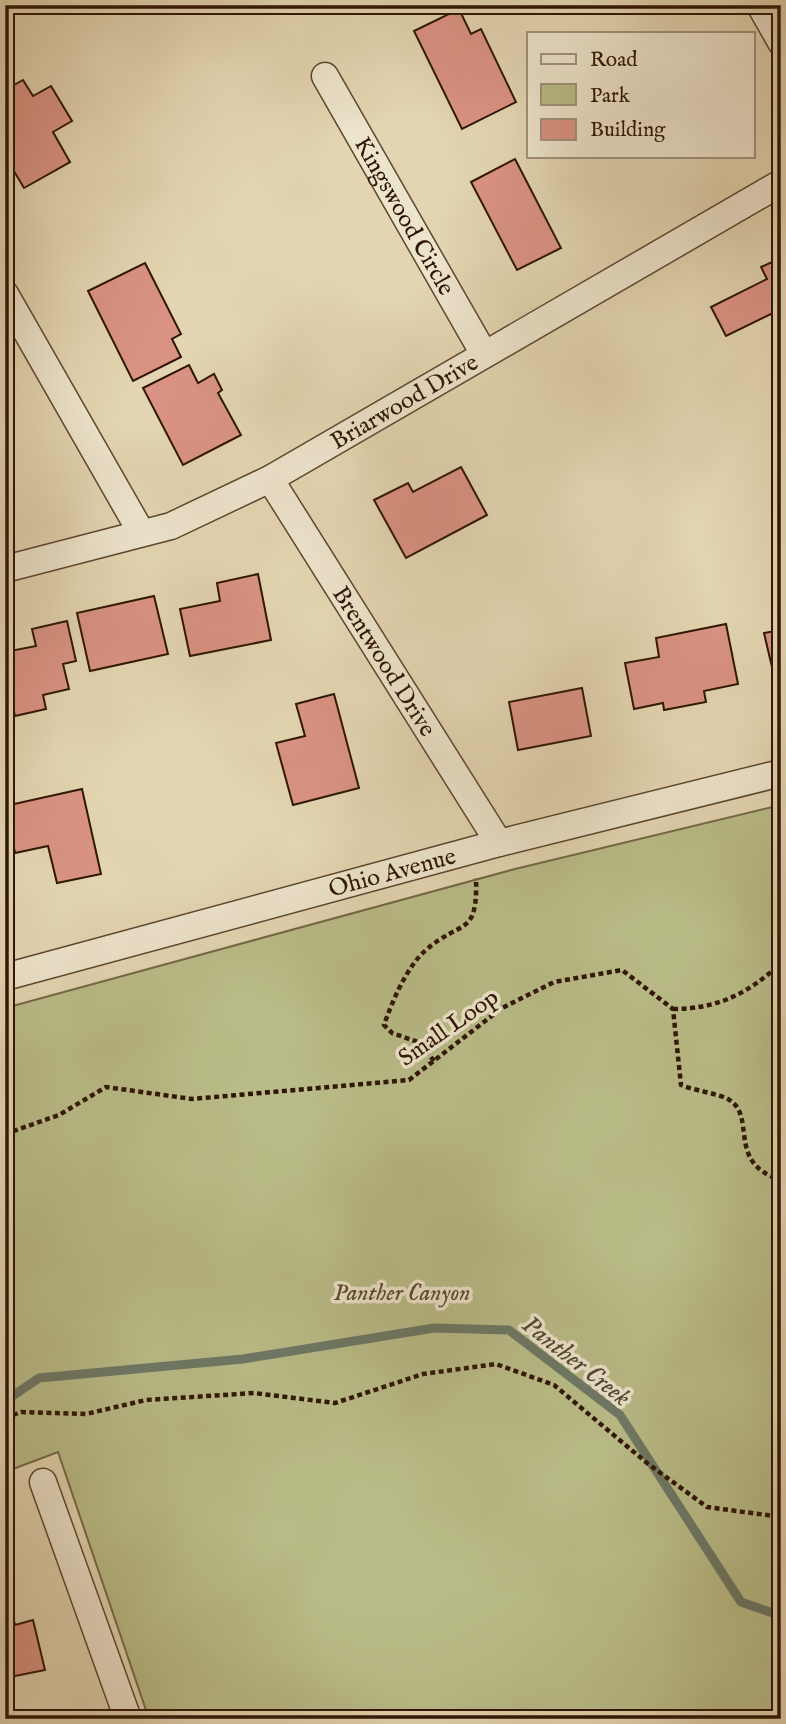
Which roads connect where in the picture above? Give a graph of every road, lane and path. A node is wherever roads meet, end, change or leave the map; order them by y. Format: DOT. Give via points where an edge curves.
graph roads {
  1 [pos="760,5"];
  2 [pos="781,42"];
  3 [pos="325,76"];
  4 [pos="781,183"];
  5 [pos="5,294"];
  6 [pos="484,354"];
  7 [pos="270,479"];
  8 [pos="141,532"];
  9 [pos="5,569"];
  10 [pos="781,773"];
  11 [pos="487,846"];
  12 [pos="781,963"];
  13 [pos="5,977"];
  14 [pos="673,1009"];
  15 [pos="434,1061"];
  16 [pos="5,1134"];
  17 [pos="781,1180"];
  18 [pos="5,1418"];
  19 [pos="43,1482"];
  20 [pos="781,1517"];
  21 [pos="128,1719"];
  1 -- 2 [label="street"];
  3 -- 6 [label="street, Kingswood Circle"];
  4 -- 6 [label="street, Briarwood Drive"];
  5 -- 8 [label="street"];
  6 -- 7 [label="street, Briarwood Drive"];
  7 -- 8 [label="street, Briarwood Drive" via="172,526"];
  7 -- 11 [label="street, Brentwood Drive"];
  8 -- 9 [label="street, Briarwood Drive"];
  10 -- 11 [label="street, Ohio Avenue"];
  11 -- 13 [label="street, Ohio Avenue"];
  11 -- 15 [label="path" via="477,908 464,928 425,950 399,988 384,1025 392,1033 418,1042"];
  12 -- 14 [label="path" via="756,986 731,997 702,1009"];
  14 -- 15 [label="path, Small Loop" via="622,970 554,982 502,1008"];
  14 -- 17 [label="path" via="681,1084 729,1100 743,1117 745,1151 765,1175"];
  15 -- 16 [label="path, Small Loop" via="409,1080 205,1097 106,1087 59,1115"];
  18 -- 20 [label="path" via="21,1412 86,1414 146,1400 254,1393 335,1403 423,1374 496,1364 554,1385 707,1507"];
  19 -- 21 [label="street"];
}
